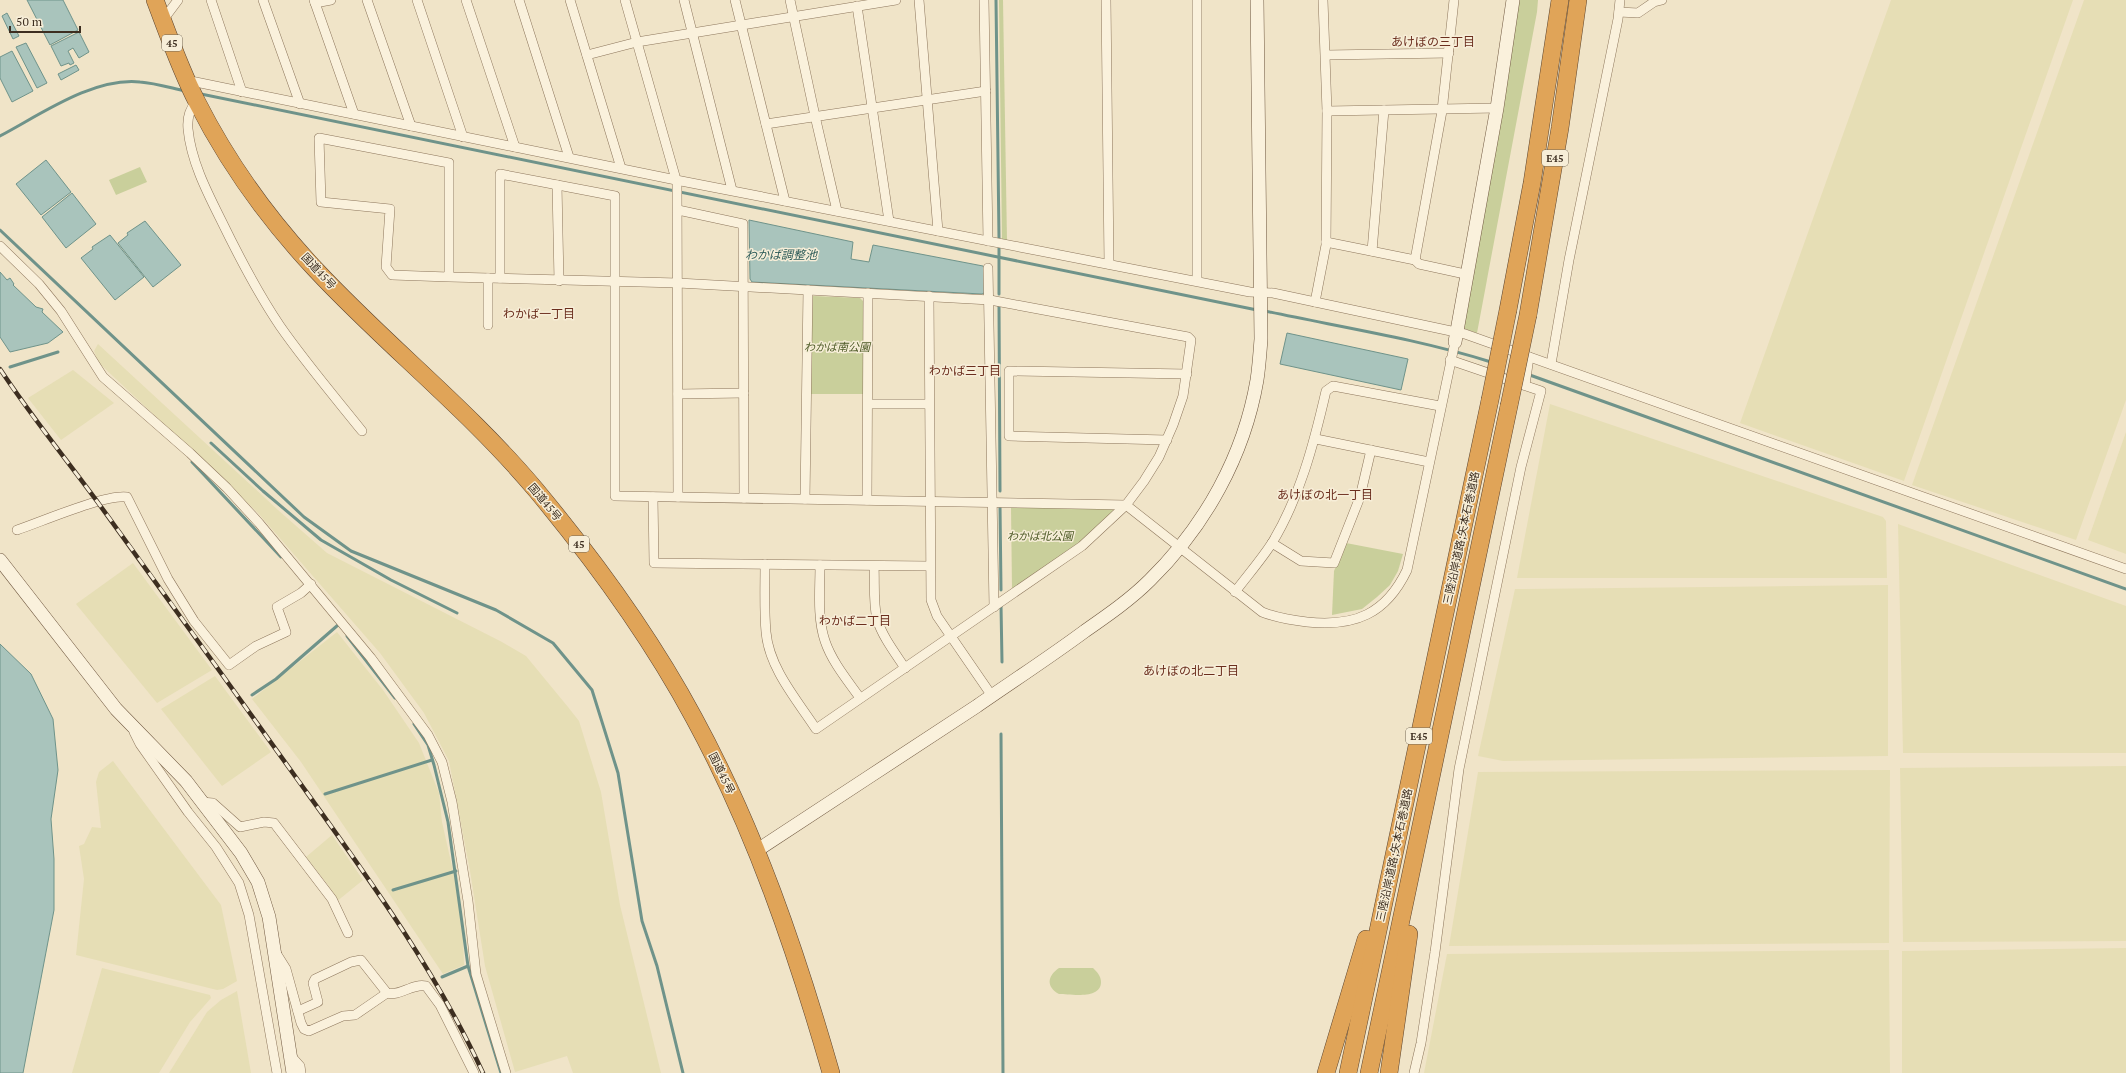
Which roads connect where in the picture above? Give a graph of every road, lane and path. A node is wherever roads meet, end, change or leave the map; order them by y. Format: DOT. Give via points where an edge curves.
graph roads {
  1 [pos="155,0"];
  2 [pos="178,0"];
  3 [pos="211,0"];
  4 [pos="263,0"];
  5 [pos="331,0"];
  6 [pos="367,0"];
  7 [pos="417,0"];
  8 [pos="466,0"];
  9 [pos="519,0"];
  10 [pos="570,0"];
  11 [pos="625,0"];
  12 [pos="684,0"];
  13 [pos="735,0"];
  14 [pos="790,0"];
  15 [pos="896,0"];
  16 [pos="920,0"];
  17 [pos="984,0"];
  18 [pos="1106,0"];
  19 [pos="1196,0"];
  20 [pos="1257,0"];
  21 [pos="1323,0"];
  22 [pos="1454,0"];
  23 [pos="1513,0"];
  24 [pos="1560,0"];
  25 [pos="1578,0"];
  26 [pos="1620,0"];
  27 [pos="1662,0"];
  28 [pos="314,2"];
  29 [pos="856,6"];
  30 [pos="1619,12"];
  31 [pos="794,16"];
  32 [pos="162,20"];
  33 [pos="741,25"];
  34 [pos="693,32"];
  35 [pos="637,42"];
  36 [pos="1449,53"];
  37 [pos="587,55"];
  38 [pos="1326,55"];
  39 [pos="986,91"];
  40 [pos="192,92"];
  41 [pos="242,92"];
  42 [pos="928,99"];
  43 [pos="300,104"];
  44 [pos="872,108"];
  45 [pos="1497,108"];
  46 [pos="1384,110"];
  47 [pos="1327,111"];
  48 [pos="1442,111"];
  49 [pos="354,114"];
  50 [pos="814,116"];
  51 [pos="766,124"];
  52 [pos="411,126"];
  53 [pos="463,137"];
  54 [pos="514,147"];
  55 [pos="569,158"];
  56 [pos="621,168"];
  57 [pos="676,182"];
  58 [pos="557,184"];
  59 [pos="732,190"];
  60 [pos="785,201"];
  61 [pos="678,205"];
  62 [pos="838,211"];
  63 [pos="889,221"];
  64 [pos="938,231"];
  65 [pos="988,241"];
  66 [pos="1326,242"];
  67 [pos="0,246"];
  68 [pos="1372,251"];
  69 [pos="1415,260"];
  70 [pos="1109,264"];
  71 [pos="988,268"];
  72 [pos="1465,274"];
  73 [pos="449,277"];
  74 [pos="488,278"];
  75 [pos="500,278"];
  76 [pos="559,281"];
  77 [pos="1197,281"];
  78 [pos="615,282"];
  79 [pos="678,283"];
  80 [pos="744,287"];
  81 [pos="808,290"];
  82 [pos="868,293"];
  83 [pos="929,296"];
  84 [pos="1261,299"];
  85 [pos="990,300"];
  86 [pos="1314,302"];
  87 [pos="488,325"];
  88 [pos="1453,347"];
  89 [pos="1530,357"];
  90 [pos="1551,364"];
  91 [pos="1187,374"];
  92 [pos="1525,385"];
  93 [pos="678,394"];
  94 [pos="744,394"];
  95 [pos="869,404"];
  96 [pos="930,404"];
  97 [pos="1440,406"];
  98 [pos="362,431"];
  99 [pos="1316,439"];
  100 [pos="1167,440"];
  101 [pos="1371,450"];
  102 [pos="1429,462"];
  103 [pos="653,497"];
  104 [pos="678,497"];
  105 [pos="744,498"];
  106 [pos="805,499"];
  107 [pos="868,500"];
  108 [pos="930,501"];
  109 [pos="991,502"];
  110 [pos="1126,505"];
  111 [pos="17,530"];
  112 [pos="1272,543"];
  113 [pos="1180,547"];
  114 [pos="0,560"];
  115 [pos="765,564"];
  116 [pos="820,565"];
  117 [pos="874,566"];
  118 [pos="929,566"];
  119 [pos="2126,568"];
  120 [pos="308,586"];
  121 [pos="1235,592"];
  122 [pos="994,607"];
  123 [pos="951,636"];
  124 [pos="905,668"];
  125 [pos="992,696"];
  126 [pos="860,698"];
  127 [pos="1447,701"];
  128 [pos="130,724"];
  129 [pos="201,802"];
  130 [pos="1399,827"];
  131 [pos="756,851"];
  132 [pos="348,933"];
  133 [pos="275,952"];
  134 [pos="387,993"];
  135 [pos="298,1011"];
  136 [pos="291,1056"];
  137 [pos="277,1073"];
  138 [pos="293,1073"];
  139 [pos="302,1073"];
  140 [pos="474,1073"];
  141 [pos="506,1073"];
  142 [pos="831,1073"];
  143 [pos="1326,1073"];
  144 [pos="1348,1073"];
  145 [pos="1368,1073"];
  146 [pos="1389,1073"];
  147 [pos="1414,1073"];
  1 -- 32 [label="highway, 国道45号 / 45"];
  2 -- 32 [label="street"];
  3 -- 41 [label="street"];
  4 -- 43 [label="street"];
  5 -- 28 [label="street"];
  6 -- 52 [label="street"];
  7 -- 53 [label="street"];
  8 -- 54 [label="street"];
  9 -- 55 [label="street"];
  10 -- 37 [label="street"];
  11 -- 35 [label="street"];
  12 -- 34 [label="street"];
  13 -- 33 [label="street"];
  14 -- 31 [label="street"];
  15 -- 29 [label="street"];
  16 -- 42 [label="street"];
  17 -- 39 [label="street"];
  18 -- 70 [label="street"];
  19 -- 77 [label="street"];
  20 -- 84 [label="street"];
  21 -- 38 [label="street"];
  22 -- 36 [label="street"];
  23 -- 45 [label="street"];
  24 -- 130 [label="highway, 三陸沿岸道路;矢本石巻道路 / E45, bridge" via="1532,183 1508,310"];
  25 -- 127 [label="highway, 三陸沿岸道路;矢本石巻道路 / E45, bridge" via="1560,128 1528,315"];
  26 -- 30 [label="street"];
  27 -- 30 [label="street" via="1654,2 1638,13"];
  28 -- 49 [label="street"];
  29 -- 31 [label="street"];
  29 -- 44 [label="street"];
  30 -- 90 [label="street" via="1569,260"];
  31 -- 33 [label="street"];
  31 -- 50 [label="street"];
  32 -- 40 [label="highway, 国道45号 / 45"];
  33 -- 34 [label="street"];
  33 -- 51 [label="street"];
  34 -- 35 [label="street"];
  34 -- 59 [label="street"];
  35 -- 37 [label="street"];
  35 -- 57 [label="street"];
  36 -- 38 [label="street"];
  36 -- 48 [label="street"];
  37 -- 56 [label="street"];
  38 -- 47 [label="street"];
  39 -- 42 [label="street"];
  39 -- 65 [label="street"];
  40 -- 41 [label="street"];
  40 -- 98 [label="street" via="188,129 203,183 245,270 280,326"];
  40 -- 131 [label="highway, 国道45号 / 45" via="249,189 311,265 493,443 534,487 617,594 695,719 729,786"];
  41 -- 43 [label="street"];
  42 -- 44 [label="street"];
  42 -- 64 [label="street"];
  43 -- 49 [label="street"];
  44 -- 50 [label="street"];
  44 -- 63 [label="street"];
  45 -- 48 [label="street"];
  45 -- 72 [label="street"];
  46 -- 47 [label="street"];
  46 -- 48 [label="street"];
  46 -- 68 [label="street"];
  47 -- 66 [label="street"];
  48 -- 69 [label="street"];
  49 -- 52 [label="street"];
  50 -- 51 [label="street"];
  50 -- 62 [label="street"];
  51 -- 60 [label="street"];
  52 -- 53 [label="street"];
  53 -- 54 [label="street"];
  54 -- 55 [label="street"];
  55 -- 56 [label="street"];
  56 -- 57 [label="street"];
  57 -- 59 [label="street"];
  57 -- 61 [label="street"];
  58 -- 75 [label="street" via="500,174"];
  58 -- 76 [label="street"];
  58 -- 78 [label="street" via="615,196"];
  59 -- 60 [label="street"];
  60 -- 62 [label="street"];
  61 -- 79 [label="street"];
  61 -- 80 [label="street" via="743,224"];
  62 -- 63 [label="street"];
  63 -- 64 [label="street"];
  64 -- 65 [label="street"];
  65 -- 70 [label="street"];
  66 -- 68 [label="street"];
  66 -- 86 [label="street"];
  67 -- 120 [label="street" via="61,311 103,377 227,488"];
  68 -- 69 [label="street"];
  69 -- 72 [label="street" via="1419,264"];
  70 -- 77 [label="street"];
  71 -- 85 [label="street"];
  72 -- 88 [label="street"];
  73 -- 73 [label="street" via="450,163 319,138 320,202 390,209 386,267 392,275"];
  73 -- 74 [label="street"];
  74 -- 75 [label="street"];
  74 -- 87 [label="street"];
  75 -- 76 [label="street"];
  76 -- 78 [label="street"];
  77 -- 84 [label="street"];
  78 -- 79 [label="street"];
  78 -- 103 [label="street" via="615,496"];
  79 -- 80 [label="street"];
  79 -- 93 [label="street"];
  80 -- 81 [label="street"];
  80 -- 94 [label="street"];
  81 -- 82 [label="street"];
  81 -- 106 [label="street"];
  82 -- 83 [label="street"];
  82 -- 95 [label="street"];
  83 -- 85 [label="street"];
  83 -- 96 [label="street"];
  84 -- 86 [label="street" via="1273,293"];
  84 -- 113 [label="street" via="1257,380 1248,419 1232,464 1208,508"];
  85 -- 91 [label="street" via="1188,337 1192,343"];
  85 -- 109 [label="street"];
  86 -- 88 [label="street"];
  88 -- 89 [label="street" via="1465,334"];
  88 -- 92 [label="street"];
  88 -- 97 [label="street"];
  89 -- 90 [label="street"];
  89 -- 92 [label="street"];
  90 -- 119 [label="street"];
  91 -- 100 [label="street" via="1183,396"];
  91 -- 100 [label="street" via="1009,371 1009,436"];
  92 -- 147 [label="street" via="1541,391 1521,468 1459,769 1434,960"];
  93 -- 94 [label="street"];
  93 -- 104 [label="street"];
  94 -- 105 [label="street"];
  95 -- 96 [label="street"];
  95 -- 107 [label="street"];
  96 -- 108 [label="street"];
  97 -- 99 [label="street" via="1333,386 1326,391"];
  97 -- 102 [label="street"];
  99 -- 101 [label="street"];
  99 -- 112 [label="street" via="1297,491"];
  100 -- 110 [label="street" via="1144,481"];
  101 -- 102 [label="street"];
  101 -- 112 [label="street" via="1360,497 1334,563 1295,559"];
  102 -- 121 [label="street" via="1407,570 1399,586 1376,610 1356,620 1336,624 1278,619 1262,612"];
  103 -- 104 [label="street"];
  103 -- 115 [label="street" via="654,563"];
  104 -- 105 [label="street"];
  105 -- 106 [label="street"];
  106 -- 107 [label="street"];
  107 -- 108 [label="street"];
  108 -- 109 [label="street"];
  108 -- 118 [label="street"];
  109 -- 110 [label="street"];
  109 -- 122 [label="street"];
  110 -- 113 [label="street"];
  110 -- 122 [label="street" via="1092,538"];
  111 -- 120 [label="street" via="118,496 127,497 168,579 194,620 229,665 256,646 286,632 277,607"];
  112 -- 121 [label="street"];
  113 -- 121 [label="street"];
  113 -- 125 [label="street" via="1150,580 1116,610"];
  114 -- 128 [label="street"];
  115 -- 116 [label="street"];
  115 -- 126 [label="street" via="766,633 770,651 786,684 816,729"];
  116 -- 117 [label="street"];
  116 -- 126 [label="street" via="824,641 833,659"];
  117 -- 118 [label="street"];
  117 -- 124 [label="street" via="875,610 878,620 883,634"];
  118 -- 123 [label="street" via="931,600"];
  120 -- 141 [label="street" via="414,714 442,762 452,802 468,901 476,974"];
  122 -- 123 [label="street"];
  123 -- 124 [label="street"];
  123 -- 125 [label="street"];
  124 -- 126 [label="street"];
  125 -- 131 [label="street"];
  127 -- 145 [label="highway, 三陸沿岸道路;矢本石巻道路 / E45"];
  127 -- 146 [label="highway"];
  128 -- 129 [label="street" via="186,781"];
  128 -- 137 [label="street" via="140,744 216,847 239,883 249,915"];
  129 -- 132 [label="street" via="213,803 240,827 264,822 274,823 332,899"];
  129 -- 133 [label="street" via="240,853 258,882 269,917"];
  130 -- 143 [label="highway"];
  130 -- 144 [label="highway, 三陸沿岸道路;矢本石巻道路 / E45"];
  131 -- 142 [label="highway, 国道45号 / 45" via="805,983"];
  133 -- 135 [label="street" via="286,969"];
  133 -- 136 [label="street"];
  134 -- 135 [label="street" via="355,1015 343,1016 308,1030 304,1029"];
  134 -- 135 [label="street" via="361,960 351,962 315,979 313,983 318,1002"];
  134 -- 140 [label="street" via="392,995 422,984 426,986 454,1031"];
  136 -- 138 [label="street"];
  136 -- 139 [label="street" via="300,1066"];
}
